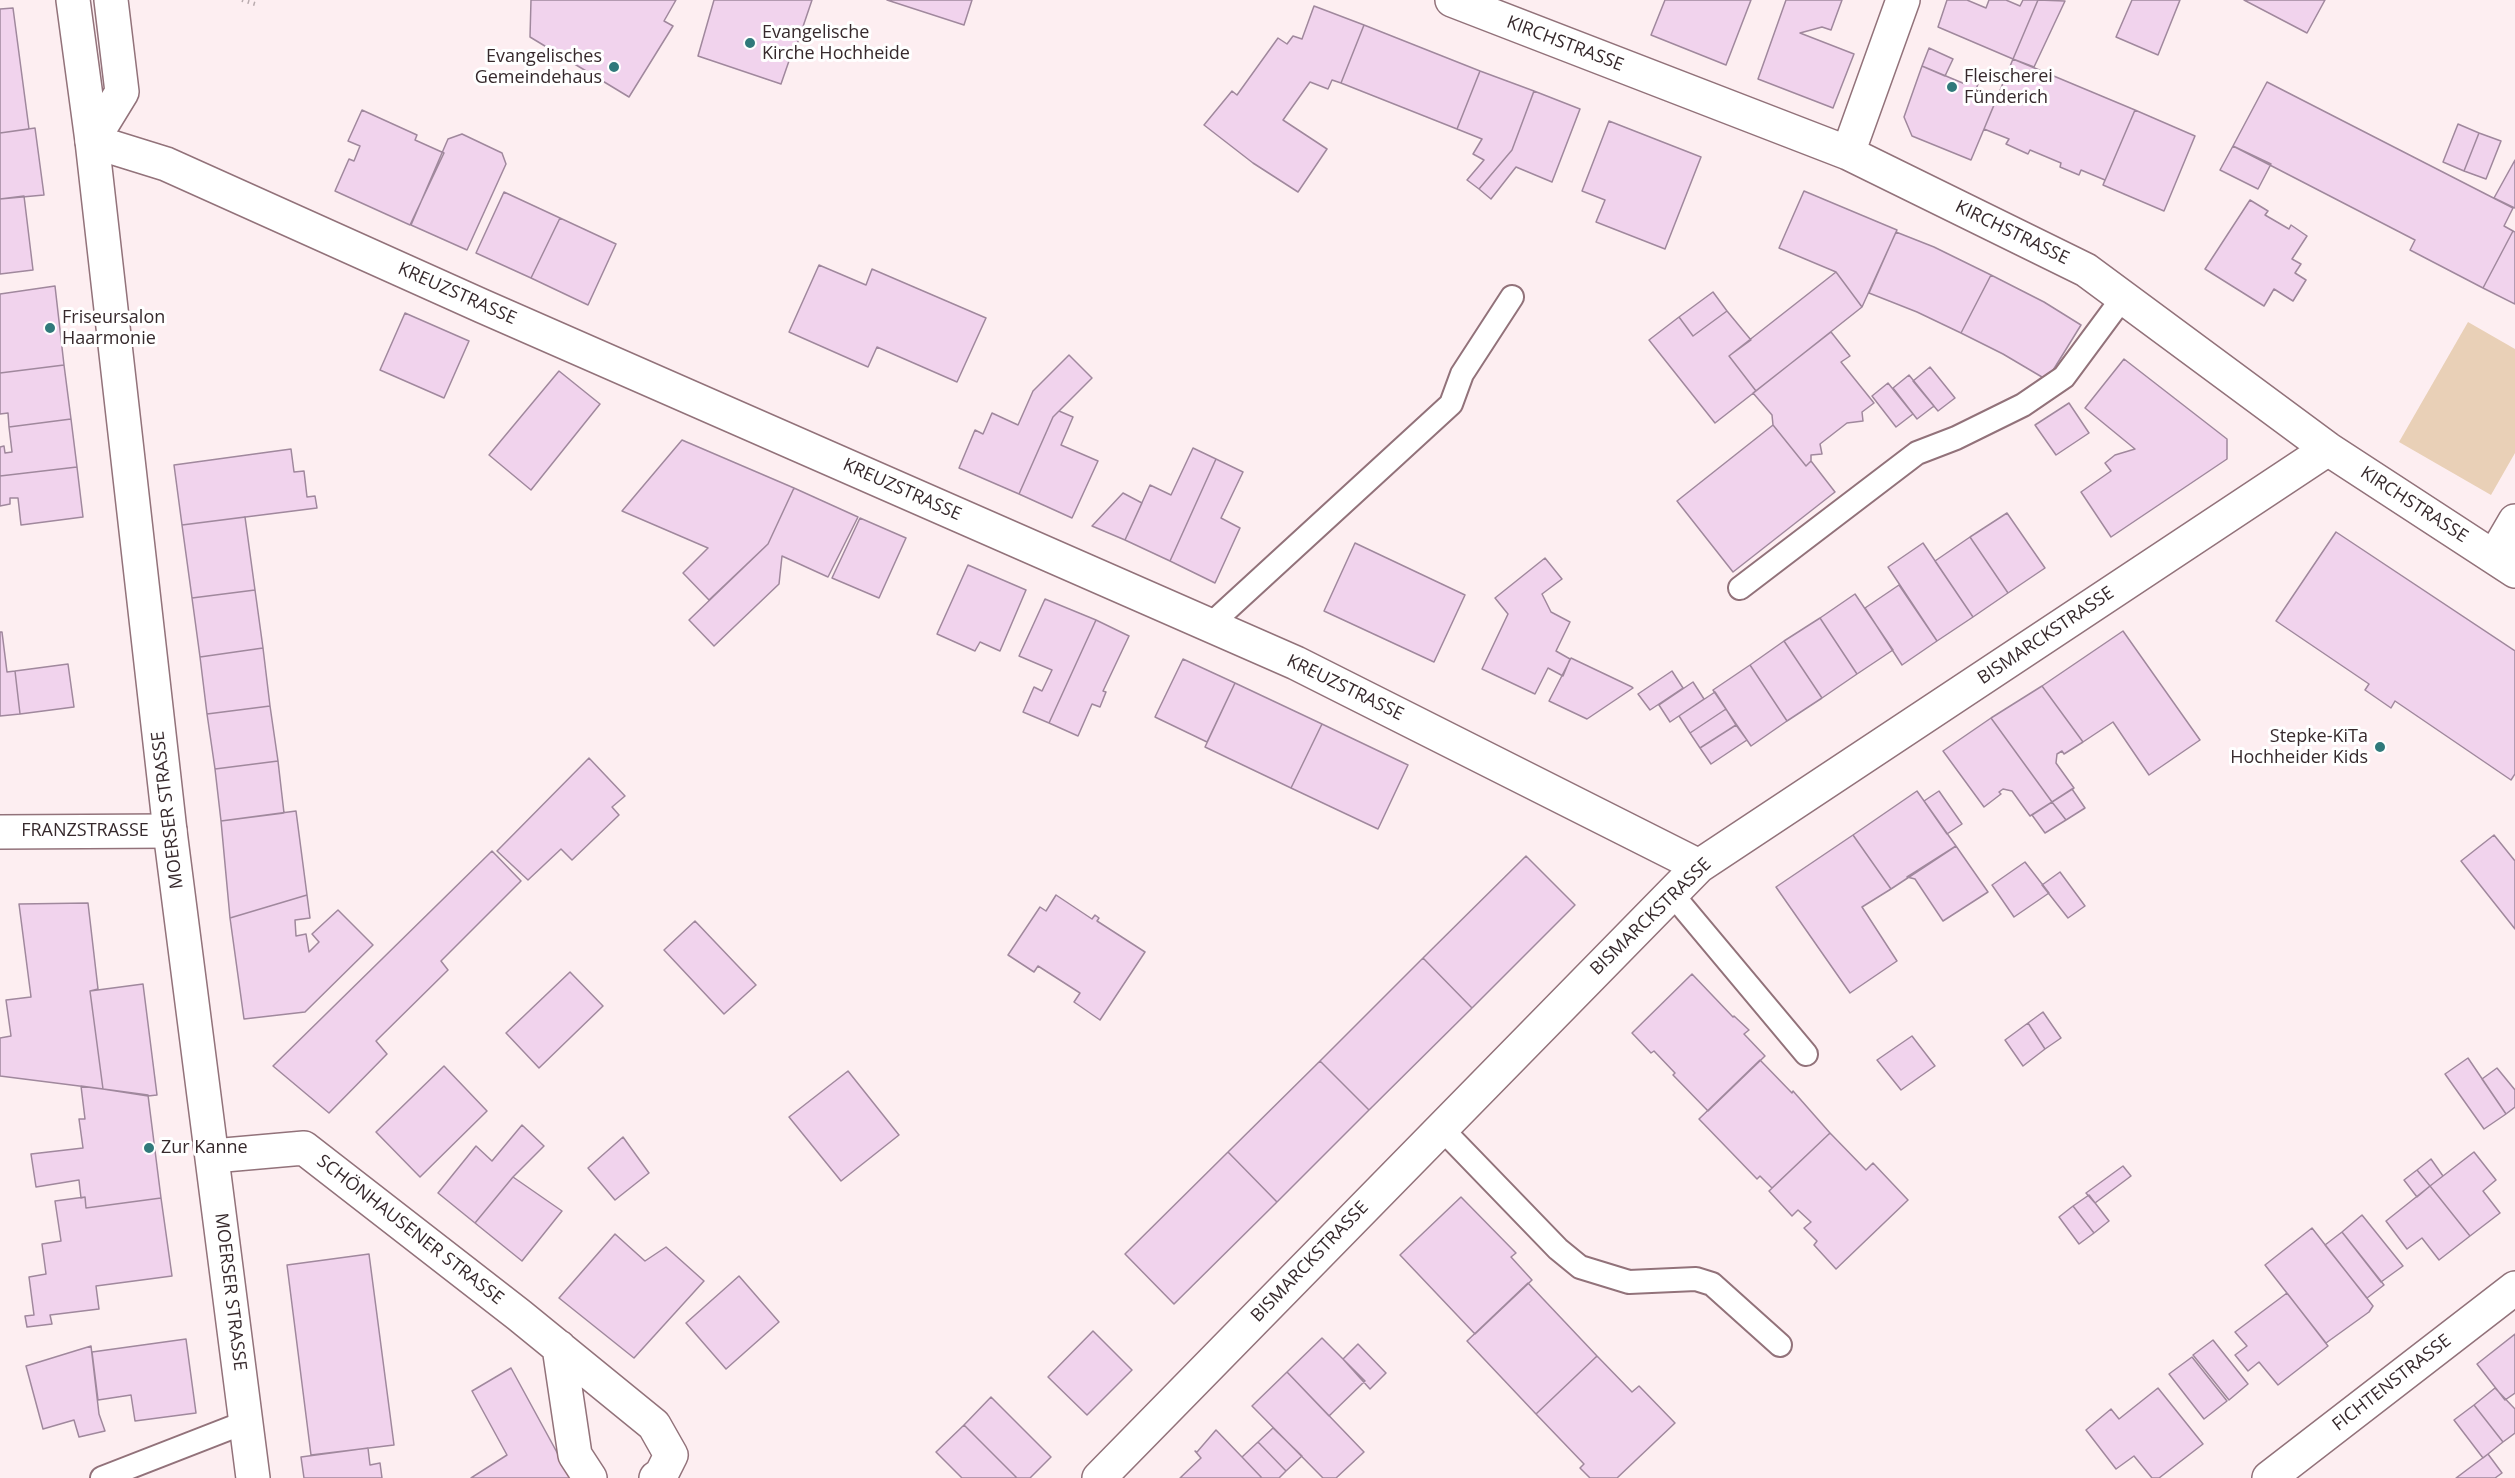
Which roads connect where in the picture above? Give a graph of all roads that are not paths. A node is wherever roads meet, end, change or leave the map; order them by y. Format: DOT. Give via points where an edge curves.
graph roads {
  1 [pos="73,0"];
  2 [pos="111,0"];
  3 [pos="1452,0"];
  4 [pos="1903,0"];
  5 [pos="92,141"];
  6 [pos="1848,153"];
  7 [pos="2124,296"];
  8 [pos="1512,297"];
  9 [pos="2328,449"];
  10 [pos="2515,521"];
  11 [pos="2505,564"];
  12 [pos="1740,588"];
  13 [pos="1210,626"];
  14 [pos="170,831"];
  15 [pos="0,832"];
  16 [pos="1699,866"];
  17 [pos="1672,894"];
  18 [pos="1806,1054"];
  19 [pos="1441,1128"];
  20 [pos="213,1156"];
  21 [pos="2515,1288"];
  22 [pos="1780,1345"];
  23 [pos="559,1347"];
  24 [pos="246,1422"];
  25 [pos="102,1478"];
  26 [pos="253,1478"];
  27 [pos="590,1478"];
  28 [pos="656,1478"];
  29 [pos="1099,1478"];
  30 [pos="2269,1478"];
  1 -- 5 [label="street, MOERSER STRASSE"];
  2 -- 5 [label="street" via="122,92"];
  3 -- 6 [label="street, KIRCHSTRASSE"];
  4 -- 6 [label="street"];
  5 -- 13 [label="street, KREUZSTRASSE" via="166,164"];
  5 -- 14 [label="street, MOERSER STRASSE"];
  6 -- 7 [label="street, KIRCHSTRASSE" via="2086,270"];
  7 -- 9 [label="street, KIRCHSTRASSE"];
  7 -- 12 [label="lane" via="2064,377 2023,405 1917,453"];
  8 -- 13 [label="lane" via="1462,374 1451,404"];
  9 -- 11 [label="street, KIRCHSTRASSE"];
  9 -- 16 [label="street, BISMARCKSTRASSE"];
  10 -- 11 [label="street"];
  13 -- 16 [label="street, KREUZSTRASSE" via="1296,663"];
  14 -- 15 [label="street, FRANZSTRASSE"];
  14 -- 20 [label="street, MOERSER STRASSE"];
  16 -- 17 [label="street, BISMARCKSTRASSE"];
  17 -- 18 [label="lane"];
  17 -- 19 [label="street, BISMARCKSTRASSE"];
  19 -- 22 [label="lane" via="1558,1249 1581,1267 1629,1282 1696,1279 1712,1284"];
  19 -- 29 [label="street, BISMARCKSTRASSE"];
  20 -- 23 [label="street, SCHÖNHAUSENER STRASSE" via="304,1148"];
  20 -- 24 [label="street, MOERSER STRASSE"];
  21 -- 30 [label="street, FICHTENSTRASSE"];
  23 -- 27 [label="street" via="575,1455"];
  23 -- 28 [label="street, SCHÖNHAUSENER STRASSE" via="654,1425 671,1455"];
  24 -- 25 [label="lane"];
  24 -- 26 [label="street, MOERSER STRASSE"];
}
